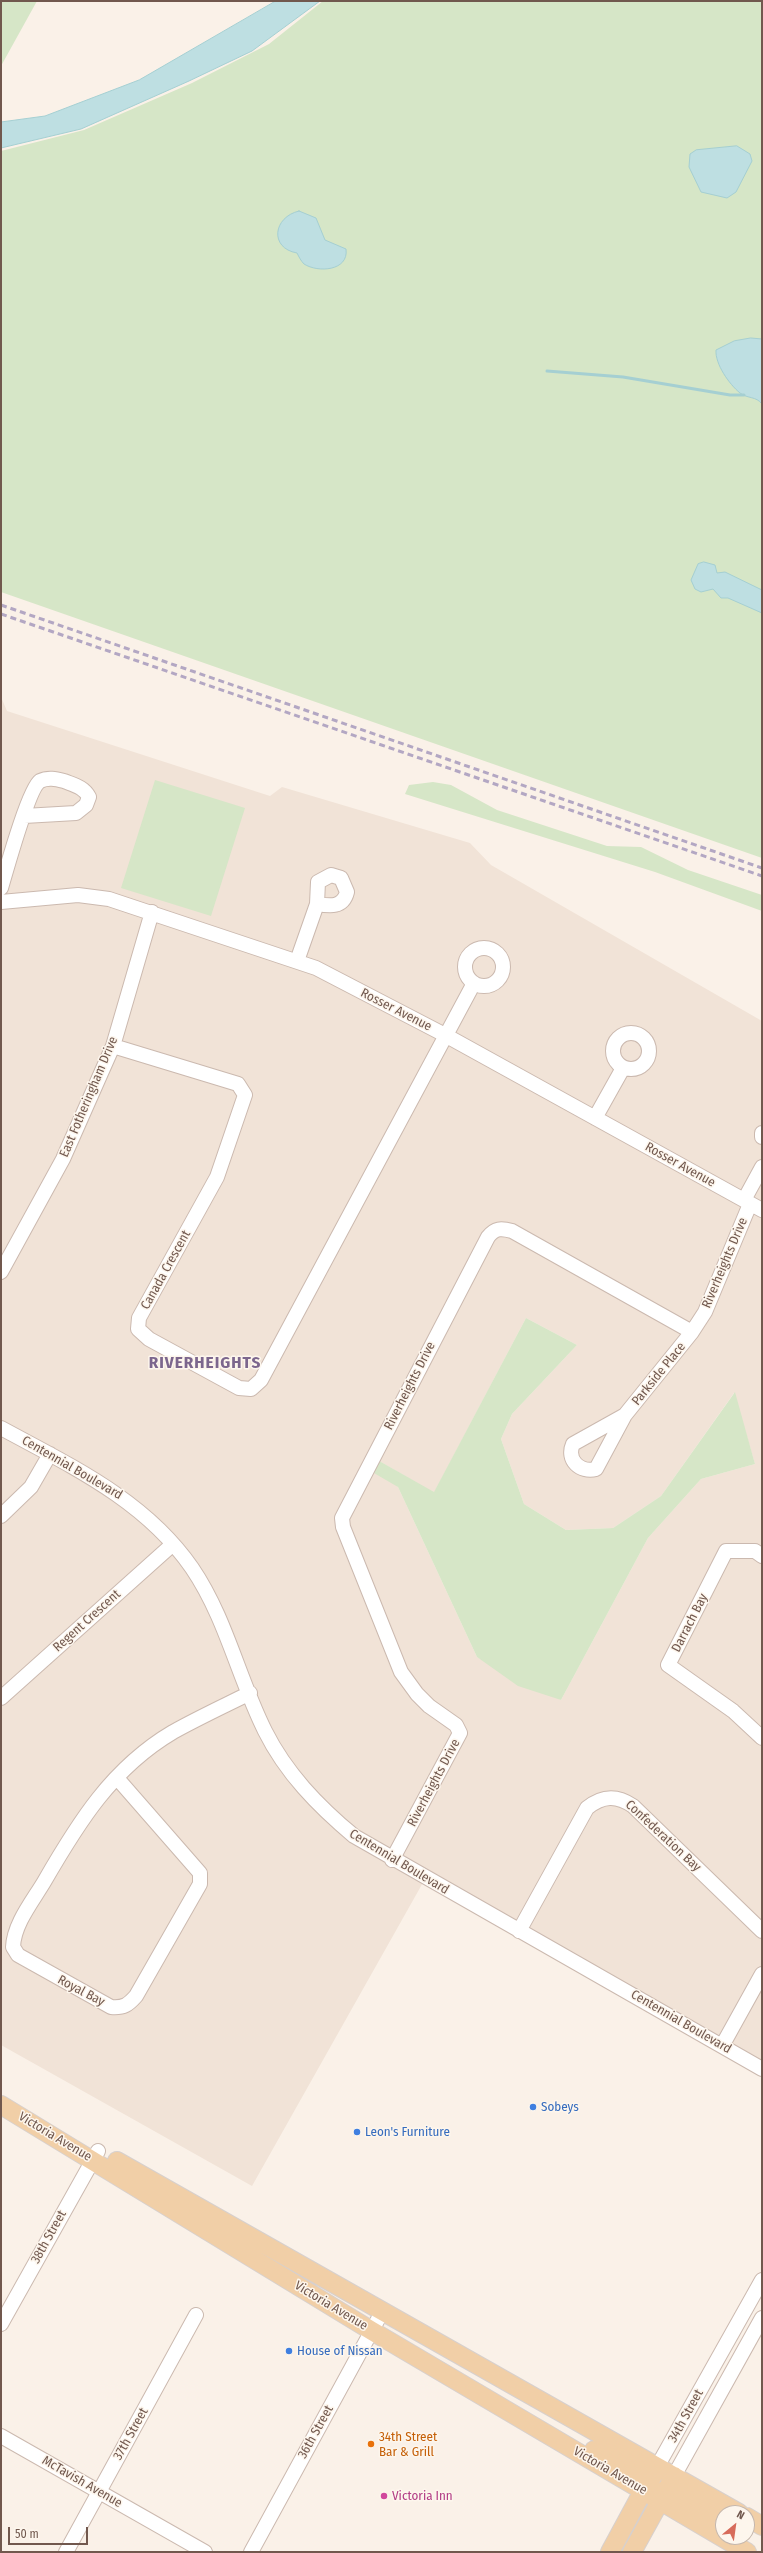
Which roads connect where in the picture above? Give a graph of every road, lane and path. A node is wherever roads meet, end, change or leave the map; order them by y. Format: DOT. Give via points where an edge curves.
graph roads {
  1 [pos="24,816"];
  2 [pos="1,888"];
  3 [pos="1,902"];
  4 [pos="317,904"];
  5 [pos="152,912"];
  6 [pos="297,961"];
  7 [pos="474,983"];
  8 [pos="445,1035"];
  9 [pos="113,1046"];
  10 [pos="624,1068"];
  11 [pos="595,1118"];
  12 [pos="762,1134"];
  13 [pos="762,1137"];
  14 [pos="762,1167"];
  15 [pos="752,1205"];
  16 [pos="1,1272"];
  17 [pos="692,1332"];
  18 [pos="625,1415"];
  19 [pos="1,1428"];
  20 [pos="50,1454"];
  21 [pos="1,1516"];
  22 [pos="173,1544"];
  23 [pos="762,1556"];
  24 [pos="250,1694"];
  25 [pos="1,1698"];
  26 [pos="762,1738"];
  27 [pos="117,1778"];
  28 [pos="392,1860"];
  29 [pos="519,1930"];
  30 [pos="762,1930"];
  31 [pos="762,1974"];
  32 [pos="722,2046"];
  33 [pos="762,2069"];
  34 [pos="1,2101"];
  35 [pos="1,2104"];
  36 [pos="95,2156"];
  37 [pos="762,2280"];
  38 [pos="382,2312"];
  39 [pos="196,2316"];
  40 [pos="762,2318"];
  41 [pos="1,2324"];
  42 [pos="372,2331"];
  43 [pos="1,2436"];
  44 [pos="674,2476"];
  45 [pos="651,2478"];
  46 [pos="99,2492"];
  47 [pos="662,2496"];
  48 [pos="725,2505"];
  49 [pos="715,2513"];
  50 [pos="66,2552"];
  51 [pos="206,2552"];
  52 [pos="251,2552"];
  53 [pos="610,2552"];
  54 [pos="632,2552"];
  55 [pos="747,2552"];
  1 -- 2 [label="street"];
  3 -- 5 [label="street, Rosser Avenue" via="78,895 109,899"];
  4 -- 6 [label="street"];
  5 -- 6 [label="street, Rosser Avenue"];
  5 -- 9 [label="street, East Fotheringham Drive"];
  6 -- 8 [label="street, Rosser Avenue" via="316,968"];
  7 -- 8 [label="street"];
  8 -- 9 [label="street, Canada Crescent" via="261,1380 251,1389 239,1388 149,1339 138,1329 139,1318 217,1177 245,1095 238,1084"];
  8 -- 11 [label="street, Rosser Avenue"];
  9 -- 16 [label="street, East Fotheringham Drive" via="64,1159"];
  10 -- 11 [label="street"];
  11 -- 15 [label="street, Rosser Avenue"];
  12 -- 13 [label="street"];
  14 -- 15 [label="street, Riverheights Drive"];
  15 -- 17 [label="street, Riverheights Drive" via="718,1285"];
  17 -- 18 [label="street, Parkside Place"];
  17 -- 28 [label="street, Riverheights Drive" via="512,1231 493,1230 488,1237 342,1518 401,1672 417,1694 456,1725 460,1733"];
  19 -- 20 [label="street, Centennial Boulevard"];
  20 -- 21 [label="street" via="30,1487"];
  20 -- 22 [label="street, Centennial Boulevard" via="125,1499 159,1528"];
  22 -- 24 [label="street, Centennial Boulevard" via="205,1589 226,1632"];
  22 -- 25 [label="street, Regent Crescent"];
  23 -- 26 [label="street, Darrach Bay" via="755,1551 726,1551 668,1665 733,1711"];
  24 -- 27 [label="street, Royal Bay" via="173,1732 140,1755"];
  24 -- 28 [label="street, Centennial Boulevard" via="264,1730 296,1781 321,1808 354,1836"];
  27 -- 27 [label="street, Royal Bay" via="97,1798 73,1831 18,1927 13,1938 13,1948 27,1961 112,2007 121,2008 129,2005 136,1996 200,1884 200,1873"];
  28 -- 29 [label="street, Centennial Boulevard"];
  29 -- 30 [label="street, Confederation Bay" via="587,1808 596,1801 613,1797 622,1798 633,1806"];
  29 -- 32 [label="street, Centennial Boulevard"];
  31 -- 32 [label="street"];
  32 -- 33 [label="street, Centennial Boulevard"];
  34 -- 36 [label="main road, Victoria Avenue"];
  35 -- 36 [label="main road, Victoria Avenue"];
  36 -- 38 [label="main road, Victoria Avenue"];
  36 -- 41 [label="street, 38th Street"];
  36 -- 42 [label="main road, Victoria Avenue"];
  37 -- 45 [label="street, 34th Street"];
  38 -- 42 [label="street, 36th Street"];
  38 -- 45 [label="main road, Victoria Avenue"];
  39 -- 46 [label="street, 37th Street"];
  40 -- 44 [label="street, 34th Street"];
  42 -- 45 [label="main road, Victoria Avenue" via="513,2414"];
  42 -- 52 [label="street, 36th Street"];
  43 -- 46 [label="street, McTavish Avenue"];
  44 -- 45 [label="main road, Victoria Avenue"];
  44 -- 47 [label="main road, 34th Street"];
  44 -- 48 [label="main road, Victoria Avenue"];
  45 -- 47 [label="main road, Victoria Avenue"];
  45 -- 53 [label="main road, 34th Street"];
  46 -- 50 [label="street, 37th Street"];
  46 -- 51 [label="street, McTavish Avenue"];
  47 -- 49 [label="main road"];
  47 -- 54 [label="main road, 34th Street"];
  47 -- 55 [label="main road, Victoria Avenue"];
}
